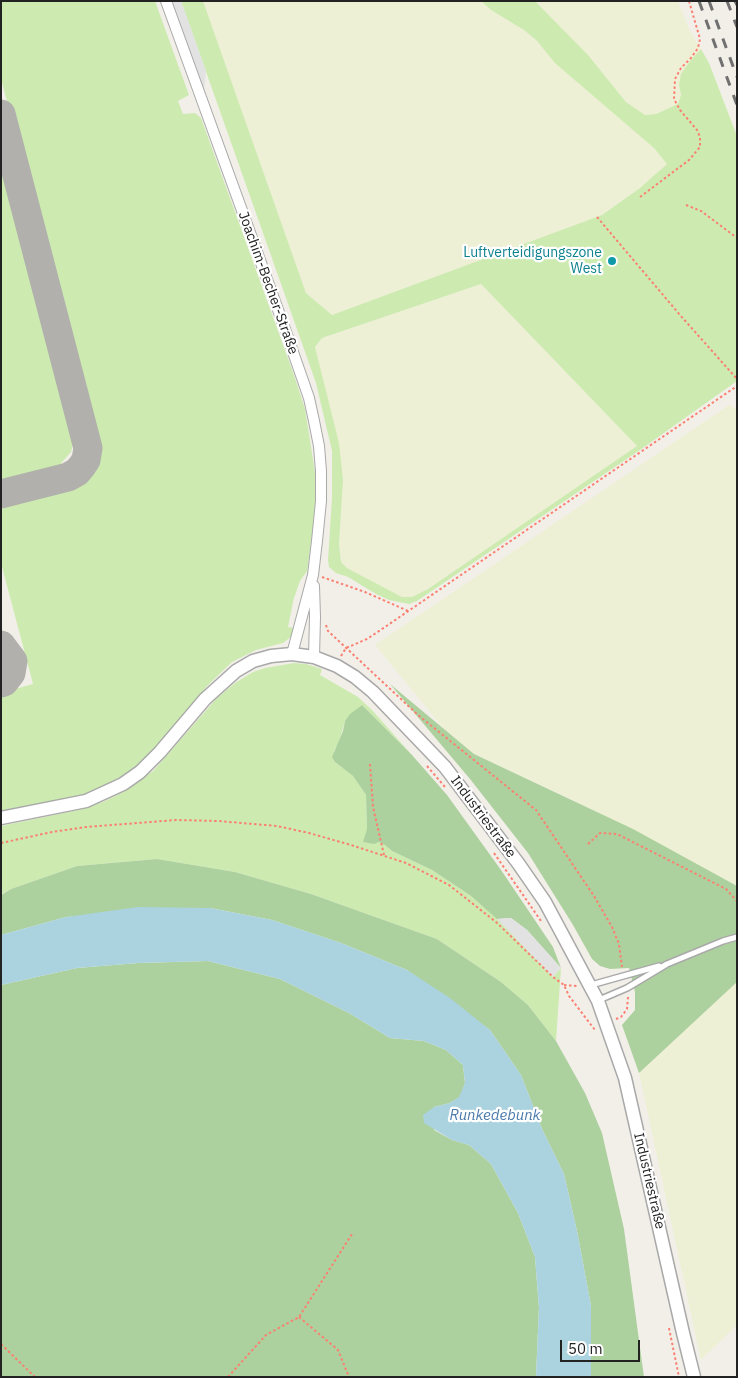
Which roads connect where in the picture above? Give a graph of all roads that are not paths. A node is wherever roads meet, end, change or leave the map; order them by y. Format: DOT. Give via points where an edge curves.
graph roads {
  1 [pos="166,1"];
  2 [pos="313,575"];
  3 [pos="292,654"];
  4 [pos="314,657"];
  5 [pos="1,818"];
  6 [pos="737,937"];
  7 [pos="667,964"];
  8 [pos="590,985"];
  9 [pos="598,1001"];
  10 [pos="694,1377"];
  1 -- 2 [label="street, Joachim-Becher-Straße" via="309,398 321,471"];
  2 -- 3 [label="street, Joachim-Becher-Straße"];
  2 -- 4 [label="street, Joachim-Becher-Straße"];
  3 -- 4 [label="street, Industriestraße"];
  3 -- 5 [label="street, Industriestraße" via="253,661 236,671 205,699 160,752 123,784 86,801"];
  4 -- 8 [label="street, Industriestraße" via="355,676 445,767 545,902"];
  6 -- 7 [label="lane"];
  7 -- 8 [label="lane"];
  7 -- 9 [label="lane"];
  8 -- 9 [label="street, Industriestraße"];
  9 -- 10 [label="street, Industriestraße" via="625,1078"];
}
